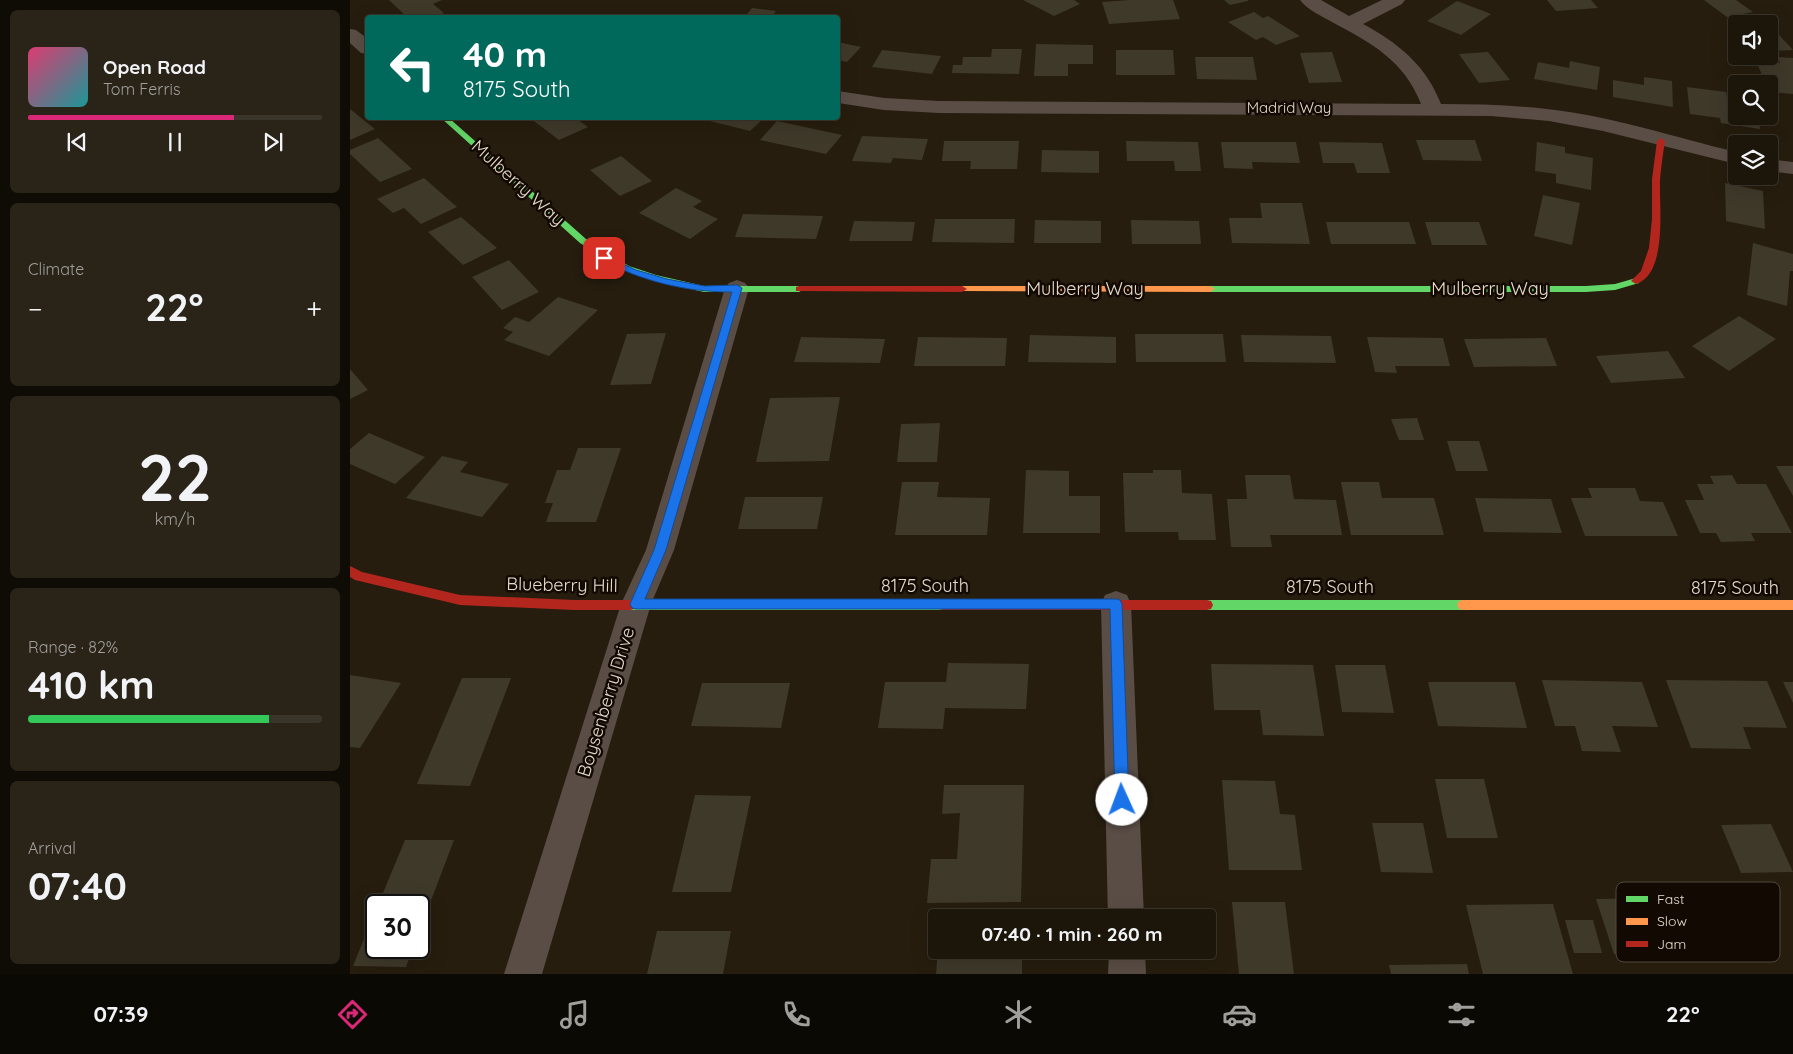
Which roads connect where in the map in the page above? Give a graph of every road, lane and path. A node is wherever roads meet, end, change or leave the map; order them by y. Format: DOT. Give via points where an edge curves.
graph roads {
  1 [pos="1309,0"];
  2 [pos="1396,0"];
  3 [pos="1348,24"];
  4 [pos="350,34"];
  5 [pos="365,47"];
  6 [pos="840,97"];
  7 [pos="1433,108"];
  8 [pos="447,120"];
  9 [pos="1661,140"];
  10 [pos="1728,156"];
  11 [pos="1778,166"];
  12 [pos="1793,168"];
  13 [pos="737,288"];
  14 [pos="350,571"];
  15 [pos="636,604"];
  16 [pos="867,604"];
  17 [pos="1116,604"];
  18 [pos="1793,605"];
  19 [pos="1126,909"];
  20 [pos="1127,959"];
  21 [pos="523,974"];
  22 [pos="1127,974"];
  1 -- 3 [label="street"];
  2 -- 3 [label="street"];
  3 -- 7 [label="street" via="1398,54 1414,70"];
  4 -- 5 [label="street"];
  6 -- 7 [label="street, Madrid Way" via="939,107"];
  7 -- 9 [label="street, Madrid Way" via="1549,116 1603,125"];
  8 -- 13 [label="street, Mulberry Way" via="604,258 633,272 667,282 704,289"];
  9 -- 10 [label="street, Madrid Way"];
  9 -- 13 [label="street, Mulberry Way" via="1651,264 1642,277 1624,285 1586,289"];
  11 -- 12 [label="street"];
  13 -- 15 [label="street, Boysenberry Drive" via="660,550"];
  14 -- 15 [label="street, Blueberry Hill" via="460,600"];
  15 -- 16 [label="street, Blueberry Hill"];
  15 -- 21 [label="street, Boysenberry Drive"];
  16 -- 17 [label="street, 8175 South"];
  17 -- 18 [label="street, 8175 South"];
  17 -- 19 [label="street"];
  20 -- 22 [label="street"];
}
